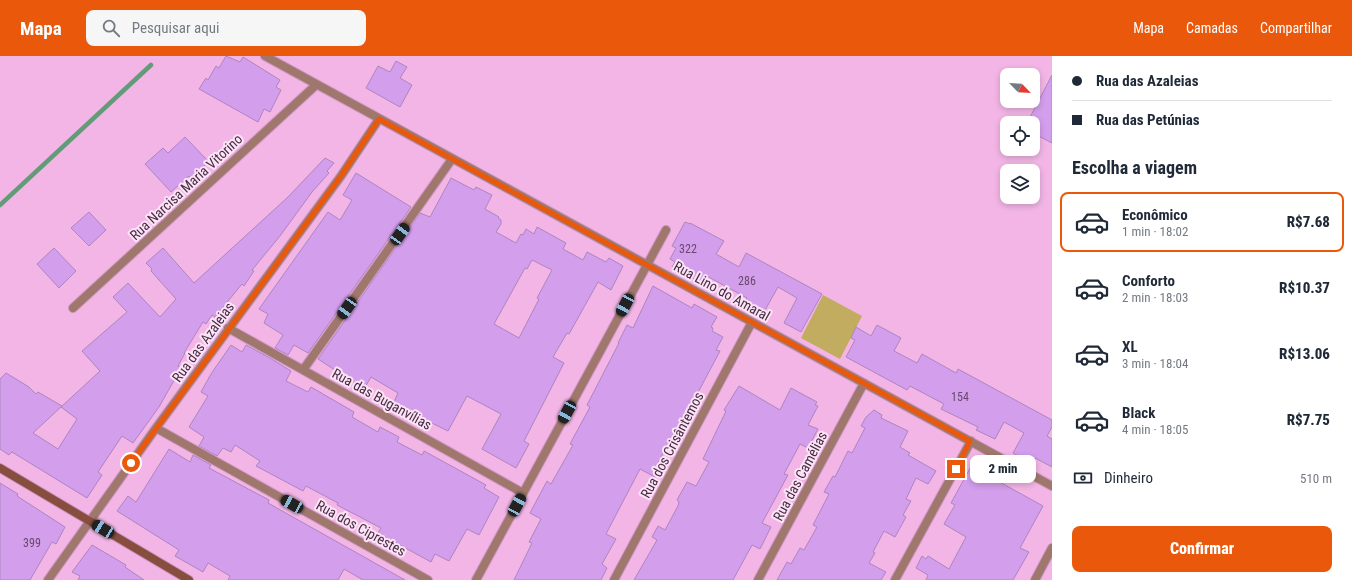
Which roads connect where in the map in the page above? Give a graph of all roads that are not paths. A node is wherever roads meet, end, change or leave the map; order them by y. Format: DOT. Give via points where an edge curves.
graph roads {
  1 [pos="264,56"];
  2 [pos="316,85"];
  3 [pos="379,119"];
  4 [pos="452,159"];
  5 [pos="666,230"];
  6 [pos="647,265"];
  7 [pos="73,308"];
  8 [pos="752,322"];
  9 [pos="228,328"];
  10 [pos="304,370"];
  11 [pos="864,383"];
  12 [pos="156,428"];
  13 [pos="970,441"];
  14 [pos="0,468"];
  15 [pos="1052,486"];
  16 [pos="523,493"];
  17 [pos="91,522"];
  18 [pos="1052,548"];
  19 [pos="48,580"];
  20 [pos="188,580"];
  21 [pos="428,580"];
  22 [pos="476,580"];
  23 [pos="614,580"];
  24 [pos="758,580"];
  25 [pos="895,580"];
  26 [pos="1035,580"];
  1 -- 2 [label="street, Rua Lino do Amaral"];
  2 -- 3 [label="street, Rua Lino do Amaral"];
  2 -- 7 [label="street, Rua Narcisa Maria Vitorino"];
  3 -- 4 [label="street, Rua Lino do Amaral"];
  3 -- 9 [label="street, Rua das Azaleias" via="341,176"];
  4 -- 6 [label="street, Rua Lino do Amaral"];
  4 -- 10 [label="street"];
  5 -- 6 [label="street"];
  6 -- 8 [label="street, Rua Lino do Amaral"];
  6 -- 16 [label="street"];
  8 -- 11 [label="street, Rua Lino do Amaral"];
  8 -- 23 [label="street, Rua dos Crisântemos"];
  9 -- 10 [label="street, Rua das Buganvílias"];
  9 -- 12 [label="street, Rua das Azaleias"];
  10 -- 16 [label="street, Rua das Buganvílias"];
  11 -- 13 [label="street, Rua Lino do Amaral"];
  11 -- 24 [label="street, Rua das Camélias"];
  12 -- 17 [label="street, Rua das Azaleias"];
  12 -- 21 [label="street, Rua dos Ciprestes"];
  13 -- 15 [label="street, Rua Lino do Amaral"];
  13 -- 25 [label="street"];
  14 -- 17 [label="main road"];
  16 -- 22 [label="street"];
  17 -- 19 [label="street, Rua das Azaleias"];
  17 -- 20 [label="main road"];
  18 -- 26 [label="street"];
}
